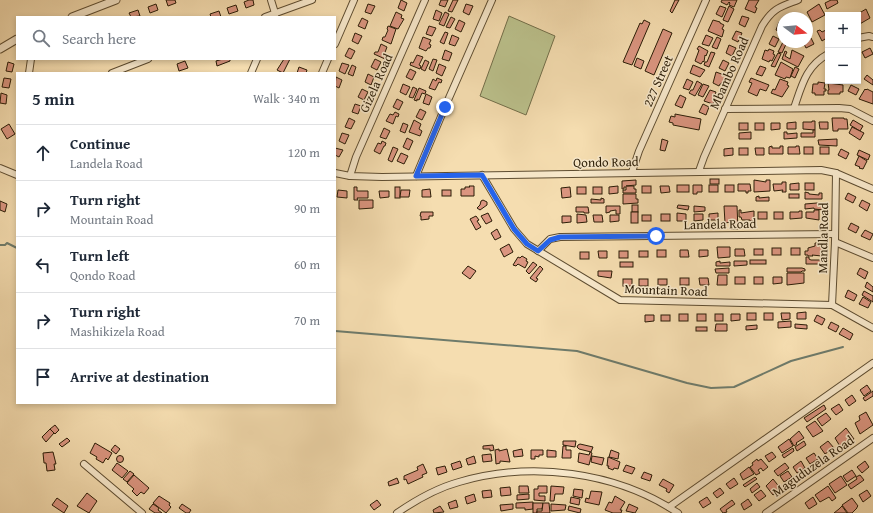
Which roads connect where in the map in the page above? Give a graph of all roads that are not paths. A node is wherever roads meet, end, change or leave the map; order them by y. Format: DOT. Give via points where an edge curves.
graph roads {
  1 [pos="116,0"];
  2 [pos="271,0"];
  3 [pos="312,0"];
  4 [pos="354,0"];
  5 [pos="425,0"];
  6 [pos="492,0"];
  7 [pos="706,0"];
  8 [pos="798,0"];
  9 [pos="275,15"];
  10 [pos="75,16"];
  11 [pos="861,37"];
  12 [pos="873,37"];
  13 [pos="16,40"];
  14 [pos="336,42"];
  15 [pos="0,49"];
  16 [pos="825,56"];
  17 [pos="31,60"];
  18 [pos="145,60"];
  19 [pos="257,60"];
  20 [pos="328,60"];
  21 [pos="29,72"];
  22 [pos="115,72"];
  23 [pos="251,72"];
  24 [pos="322,72"];
  25 [pos="794,108"];
  26 [pos="725,109"];
  27 [pos="873,121"];
  28 [pos="0,168"];
  29 [pos="699,171"];
  30 [pos="632,172"];
  31 [pos="336,173"];
  32 [pos="836,173"];
  33 [pos="16,175"];
  34 [pos="482,175"];
  35 [pos="350,176"];
  36 [pos="416,176"];
  37 [pos="873,190"];
  38 [pos="835,234"];
  39 [pos="836,242"];
  40 [pos="538,251"];
  41 [pos="873,258"];
  42 [pos="832,305"];
  43 [pos="873,328"];
  44 [pos="873,363"];
  45 [pos="873,438"];
  46 [pos="84,464"];
  47 [pos="669,507"];
  48 [pos="142,513"];
  49 [pos="397,513"];
  50 [pos="678,513"];
  51 [pos="766,513"];
  1 -- 10 [label="street"];
  2 -- 9 [label="street"];
  3 -- 9 [label="street"];
  4 -- 14 [label="street"];
  5 -- 35 [label="street, Gizela Road" via="356,156"];
  6 -- 36 [label="street"];
  7 -- 30 [label="street, 227 Street"];
  8 -- 26 [label="street, Mbambo Road" via="777,8 768,16"];
  11 -- 12 [label="street"];
  13 -- 15 [label="street"];
  16 -- 25 [label="street" via="810,70"];
  17 -- 21 [label="street"];
  18 -- 22 [label="street"];
  19 -- 23 [label="street"];
  20 -- 24 [label="street"];
  25 -- 26 [label="street"];
  25 -- 27 [label="street" via="845,108"];
  26 -- 29 [label="street, Mbambo Road"];
  28 -- 33 [label="street"];
  29 -- 30 [label="street, Qondo Road"];
  29 -- 32 [label="street, Qondo Road" via="821,170"];
  30 -- 34 [label="street, Qondo Road"];
  31 -- 35 [label="street, Qondo Road"];
  32 -- 37 [label="street, Qondo Road"];
  32 -- 38 [label="street, Mandla Road"];
  34 -- 36 [label="street, Qondo Road"];
  34 -- 40 [label="street, Mountain Road" via="514,229 527,244"];
  35 -- 36 [label="street, Qondo Road"];
  38 -- 39 [label="street, Mandla Road"];
  38 -- 40 [label="street, Landela Road" via="560,237 550,240"];
  39 -- 41 [label="street"];
  39 -- 42 [label="street, Mandla Road"];
  40 -- 42 [label="street, Mountain Road" via="624,301"];
  42 -- 43 [label="street, Mountain Road"];
  44 -- 47 [label="street"];
  45 -- 51 [label="street, Maguduzela Road"];
  46 -- 48 [label="street"];
  47 -- 49 [label="street" via="610,482 573,474 536,471 497,474 458,482 428,495"];
  47 -- 50 [label="street"];
}
